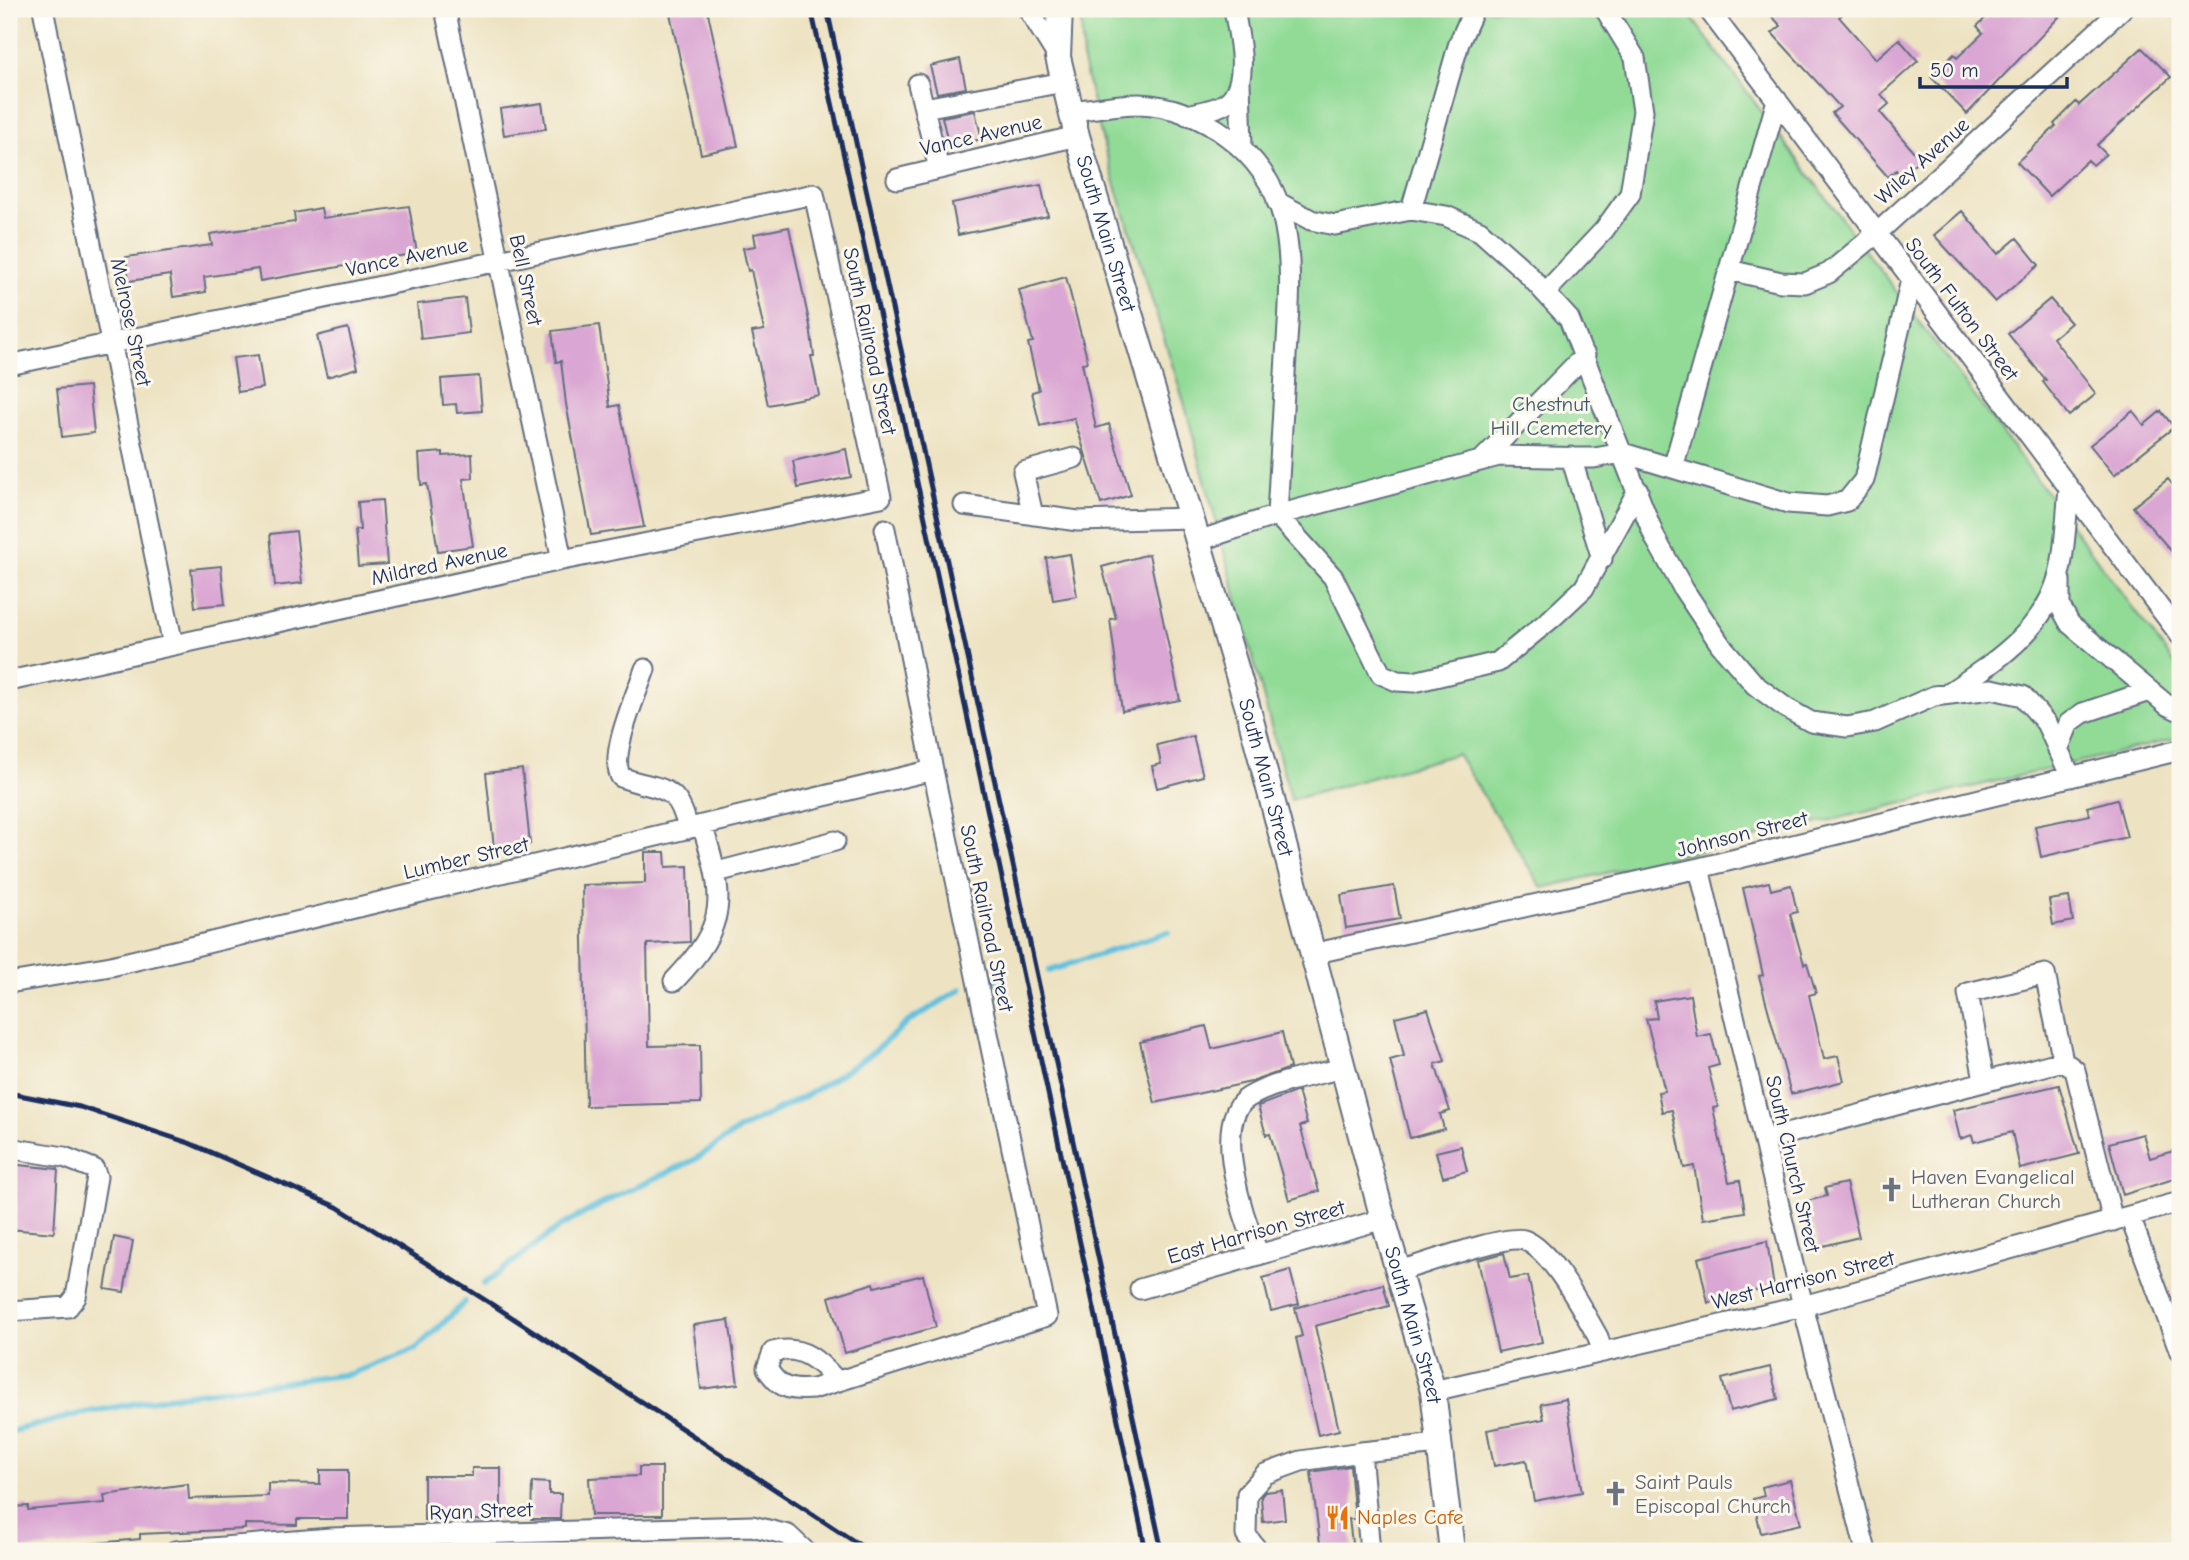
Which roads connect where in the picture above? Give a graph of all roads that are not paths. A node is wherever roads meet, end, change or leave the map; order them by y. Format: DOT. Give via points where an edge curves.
graph roads {
  1 [pos="43,9"];
  2 [pos="445,9"];
  3 [pos="1028,9"];
  4 [pos="1060,9"];
  5 [pos="1234,9"];
  6 [pos="1474,9"];
  7 [pos="1605,9"];
  8 [pos="1709,9"];
  9 [pos="2122,9"];
  10 [pos="1058,57"];
  11 [pos="1240,78"];
  12 [pos="1064,82"];
  13 [pos="918,84"];
  14 [pos="1777,100"];
  15 [pos="924,108"];
  16 [pos="1071,111"];
  17 [pos="1188,115"];
  18 [pos="1077,136"];
  19 [pos="1242,147"];
  20 [pos="939,169"];
  21 [pos="897,179"];
  22 [pos="814,194"];
  23 [pos="1277,202"];
  24 [pos="1411,210"];
  25 [pos="1876,234"];
  26 [pos="498,261"];
  27 [pos="1728,270"];
  28 [pos="1911,280"];
  29 [pos="1545,293"];
  30 [pos="112,344"];
  31 [pos="1585,355"];
  32 [pos="9,365"];
  33 [pos="1623,453"];
  34 [pos="1571,457"];
  35 [pos="1074,458"];
  36 [pos="1483,460"];
  37 [pos="1673,468"];
  38 [pos="2069,489"];
  39 [pos="1637,490"];
  40 [pos="881,497"];
  41 [pos="964,505"];
  42 [pos="1033,515"];
  43 [pos="1277,515"];
  44 [pos="885,528"];
  45 [pos="1194,530"];
  46 [pos="1602,559"];
  47 [pos="562,560"];
  48 [pos="2060,572"];
  49 [pos="2180,635"];
  50 [pos="173,645"];
  51 [pos="645,669"];
  52 [pos="9,681"];
  53 [pos="2149,691"];
  54 [pos="1946,694"];
  55 [pos="2180,711"];
  56 [pos="2058,750"];
  57 [pos="2180,750"];
  58 [pos="933,770"];
  59 [pos="2071,777"];
  60 [pos="695,827"];
  61 [pos="835,841"];
  62 [pos="1699,868"];
  63 [pos="717,872"];
  64 [pos="1312,954"];
  65 [pos="674,981"];
  66 [pos="9,983"];
  67 [pos="2063,1061"];
  68 [pos="1343,1068"];
  69 [pos="1984,1080"];
  70 [pos="1763,1140"];
  71 [pos="9,1148"];
  72 [pos="2180,1202"];
  73 [pos="1383,1219"];
  74 [pos="2121,1219"];
  75 [pos="1259,1255"];
  76 [pos="1399,1271"];
  77 [pos="1140,1289"];
  78 [pos="1803,1306"];
  79 [pos="9,1311"];
  80 [pos="1602,1352"];
  81 [pos="2180,1352"];
  82 [pos="832,1382"];
  83 [pos="1433,1391"];
  84 [pos="1440,1444"];
  85 [pos="1361,1452"];
  86 [pos="485,1543"];
  87 [pos="174,1551"];
  88 [pos="805,1551"];
  89 [pos="1258,1551"];
  90 [pos="1370,1551"];
  91 [pos="1452,1551"];
  92 [pos="1866,1551"];
  1 -- 30 [label="street, Melrose Street"];
  2 -- 26 [label="street, Bell Street"];
  3 -- 10 [label="street"];
  4 -- 10 [label="main road, South Main Street"];
  5 -- 11 [label="street"];
  6 -- 24 [label="street" via="1459,43"];
  7 -- 29 [label="street" via="1636,58 1643,111 1630,194 1604,230"];
  8 -- 14 [label="street, South Fulton Street"];
  9 -- 25 [label="street, Wiley Avenue"];
  10 -- 12 [label="main road, South Main Street"];
  11 -- 17 [label="street" via="1233,97 1218,107"];
  11 -- 19 [label="street"];
  12 -- 15 [label="street"];
  12 -- 16 [label="main road, South Main Street"];
  13 -- 15 [label="street"];
  14 -- 25 [label="street, South Fulton Street"];
  14 -- 27 [label="street"];
  15 -- 20 [label="street"];
  16 -- 17 [label="street" via="1140,104"];
  16 -- 18 [label="main road, South Main Street"];
  17 -- 19 [label="street" via="1209,122"];
  18 -- 20 [label="street, Vance Avenue"];
  18 -- 45 [label="main road, South Main Street"];
  19 -- 23 [label="street"];
  20 -- 21 [label="street, Vance Avenue"];
  22 -- 26 [label="street, Vance Avenue"];
  22 -- 40 [label="street, South Railroad Street"];
  23 -- 24 [label="street" via="1311,220 1335,225"];
  23 -- 43 [label="street" via="1288,248 1289,297"];
  24 -- 29 [label="street" via="1446,216 1480,231"];
  25 -- 27 [label="street, Wiley Avenue" via="1829,273 1805,283"];
  25 -- 28 [label="street, South Fulton Street"];
  26 -- 30 [label="street, Vance Avenue"];
  26 -- 47 [label="street, Bell Street"];
  27 -- 37 [label="street"];
  28 -- 37 [label="street" via="1864,480 1847,501 1827,506 1788,503"];
  28 -- 38 [label="street, South Fulton Street"];
  29 -- 31 [label="street" via="1569,319"];
  30 -- 32 [label="street, Vance Avenue"];
  30 -- 50 [label="street, Melrose Street"];
  31 -- 33 [label="street"];
  31 -- 36 [label="street"];
  33 -- 34 [label="street"];
  33 -- 37 [label="street"];
  33 -- 39 [label="street"];
  34 -- 36 [label="street"];
  34 -- 46 [label="street"];
  35 -- 42 [label="street" via="1023,472"];
  36 -- 43 [label="street"];
  38 -- 48 [label="street"];
  38 -- 49 [label="street, South Fulton Street"];
  39 -- 46 [label="street"];
  39 -- 54 [label="street" via="1656,538 1720,644 1755,685 1786,708 1811,722 1846,727 1875,722"];
  40 -- 47 [label="street, Mildred Avenue"];
  41 -- 42 [label="street"];
  42 -- 45 [label="street"];
  43 -- 45 [label="street"];
  43 -- 46 [label="street" via="1333,577 1381,674 1397,681 1414,682 1497,662 1584,588"];
  44 -- 58 [label="street, South Railroad Street"];
  45 -- 64 [label="main road, South Main Street" via="1247,705"];
  47 -- 50 [label="street, Mildred Avenue"];
  48 -- 53 [label="street" via="2060,606 2070,624"];
  48 -- 54 [label="street" via="2042,613 2005,656"];
  50 -- 52 [label="street, Mildred Avenue"];
  51 -- 60 [label="street" via="616,769 621,776 672,792"];
  53 -- 55 [label="street"];
  53 -- 56 [label="street" via="2083,713 2069,723"];
  54 -- 56 [label="street" via="1992,690 2023,696 2046,723"];
  56 -- 59 [label="street"];
  57 -- 59 [label="street, Johnson Street"];
  58 -- 60 [label="street, Lumber Street"];
  58 -- 82 [label="street, South Railroad Street" via="1047,1316"];
  59 -- 62 [label="street, Johnson Street"];
  60 -- 63 [label="street"];
  60 -- 66 [label="street, Lumber Street" via="111,966"];
  61 -- 63 [label="street"];
  62 -- 64 [label="street, Johnson Street"];
  62 -- 70 [label="street, South Church Street"];
  63 -- 65 [label="street" via="714,928 699,955"];
  64 -- 68 [label="main road, South Main Street"];
  67 -- 69 [label="street"];
  67 -- 69 [label="street" via="2045,974 1968,993"];
  67 -- 74 [label="street" via="2075,1070"];
  68 -- 73 [label="main road, South Main Street"];
  68 -- 75 [label="street" via="1275,1086 1247,1098 1236,1110 1231,1125 1232,1159 1243,1218"];
  69 -- 70 [label="street"];
  70 -- 78 [label="street, South Church Street"];
  71 -- 79 [label="street" via="64,1157 94,1169 97,1177 76,1297 68,1307"];
  72 -- 74 [label="street, West Harrison Street"];
  73 -- 75 [label="street, East Harrison Street"];
  73 -- 76 [label="main road, South Main Street"];
  74 -- 78 [label="street, West Harrison Street"];
  74 -- 81 [label="street"];
  75 -- 77 [label="street, East Harrison Street"];
  76 -- 80 [label="street" via="1523,1239 1545,1253 1594,1330"];
  76 -- 83 [label="main road, South Main Street"];
  78 -- 80 [label="street, West Harrison Street"];
  78 -- 92 [label="street, South Church Street"];
  80 -- 83 [label="street, West Harrison Street"];
  83 -- 84 [label="main road, South Main Street"];
  84 -- 85 [label="street"];
  84 -- 91 [label="main road, South Main Street"];
  85 -- 89 [label="street" via="1301,1461 1265,1474 1247,1494 1246,1535"];
  85 -- 90 [label="street"];
  86 -- 87 [label="street, Ryan Street" via="330,1538"];
  86 -- 88 [label="street, Ryan Street" via="752,1526 788,1535"];
}
